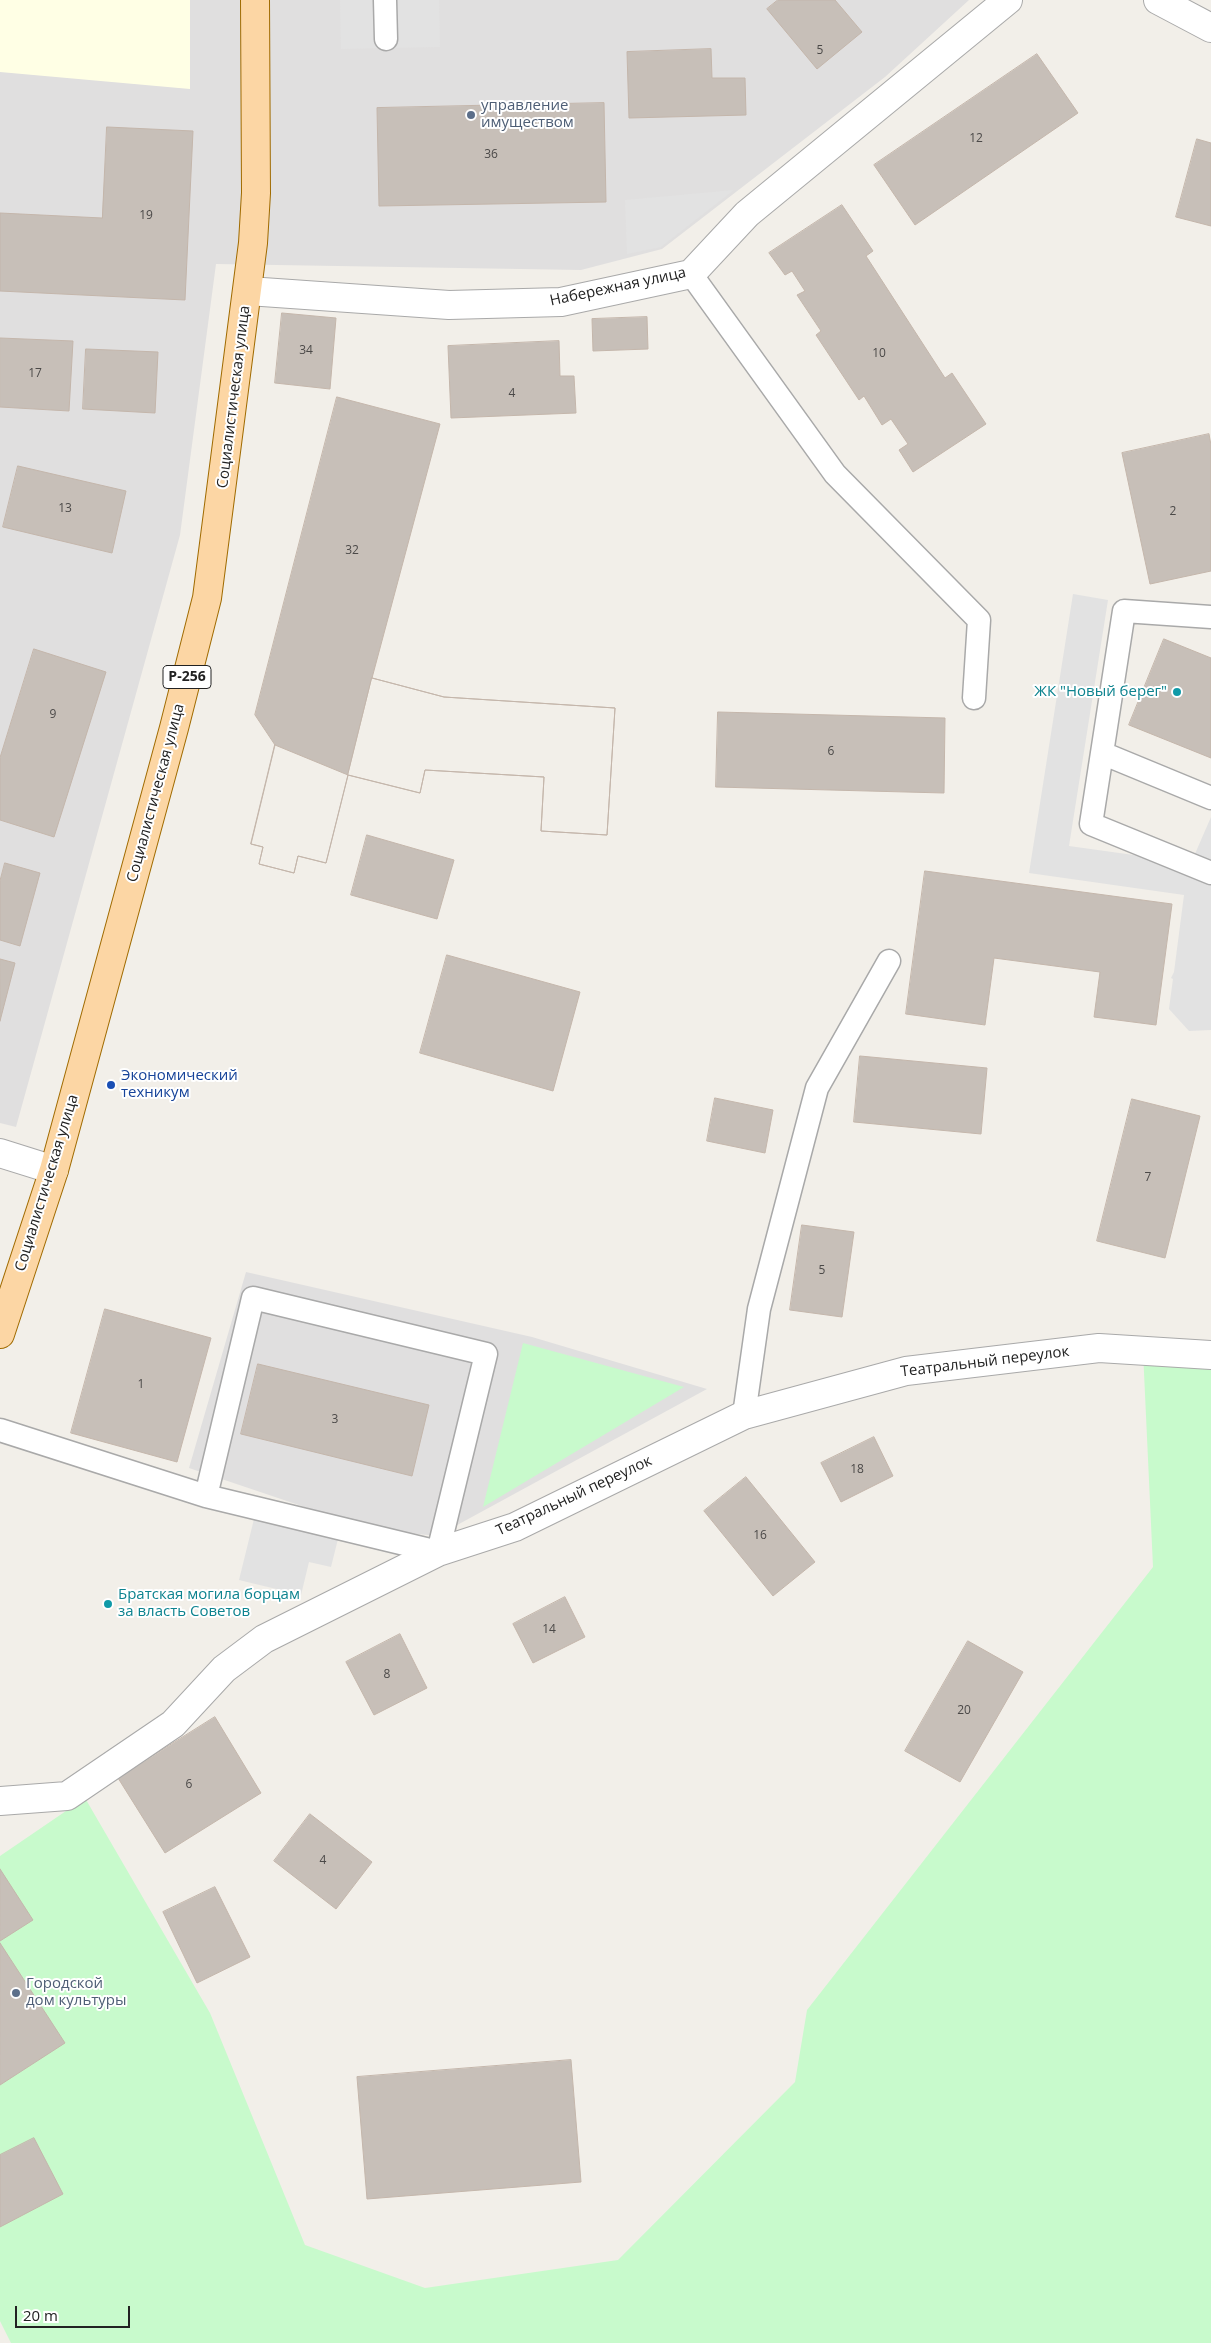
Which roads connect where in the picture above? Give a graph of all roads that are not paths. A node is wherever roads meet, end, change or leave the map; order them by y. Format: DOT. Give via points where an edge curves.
graph roads {
  1 [pos="255,0"];
  2 [pos="385,0"];
  3 [pos="1008,0"];
  4 [pos="1158,0"];
  5 [pos="1211,28"];
  6 [pos="386,40"];
  7 [pos="691,274"];
  8 [pos="248,291"];
  9 [pos="1211,617"];
  10 [pos="974,698"];
  11 [pos="1102,753"];
  12 [pos="1211,798"];
  13 [pos="1211,872"];
  14 [pos="889,961"];
  15 [pos="0,1152"];
  16 [pos="54,1170"];
  17 [pos="0,1334"];
  18 [pos="1211,1355"];
  19 [pos="744,1415"];
  20 [pos="0,1430"];
  21 [pos="206,1496"];
  22 [pos="438,1552"];
  23 [pos="0,1801"];
  1 -- 8 [label="main road, Социалистическая улица / Р-256" via="256,193"];
  2 -- 6 [label="lane"];
  3 -- 7 [label="street, Набережная улица" via="747,214"];
  4 -- 5 [label="street"];
  7 -- 8 [label="street, Набережная улица" via="561,302 449,305"];
  7 -- 10 [label="lane" via="835,474 979,620"];
  8 -- 16 [label="main road, Социалистическая улица / Р-256" via="207,598"];
  9 -- 11 [label="lane" via="1124,611"];
  11 -- 12 [label="lane"];
  11 -- 13 [label="lane" via="1091,824"];
  14 -- 19 [label="lane" via="817,1088 759,1309"];
  15 -- 16 [label="street"];
  16 -- 17 [label="main road, Социалистическая улица / Р-256"];
  18 -- 19 [label="street, Театральный переулок" via="1099,1348 906,1371"];
  19 -- 22 [label="street, Театральный переулок" via="515,1527"];
  20 -- 21 [label="lane"];
  21 -- 22 [label="lane"];
  21 -- 22 [label="lane" via="253,1298 486,1354"];
  22 -- 23 [label="street, Театральный переулок" via="264,1639 224,1669 173,1724 67,1796"];
}
